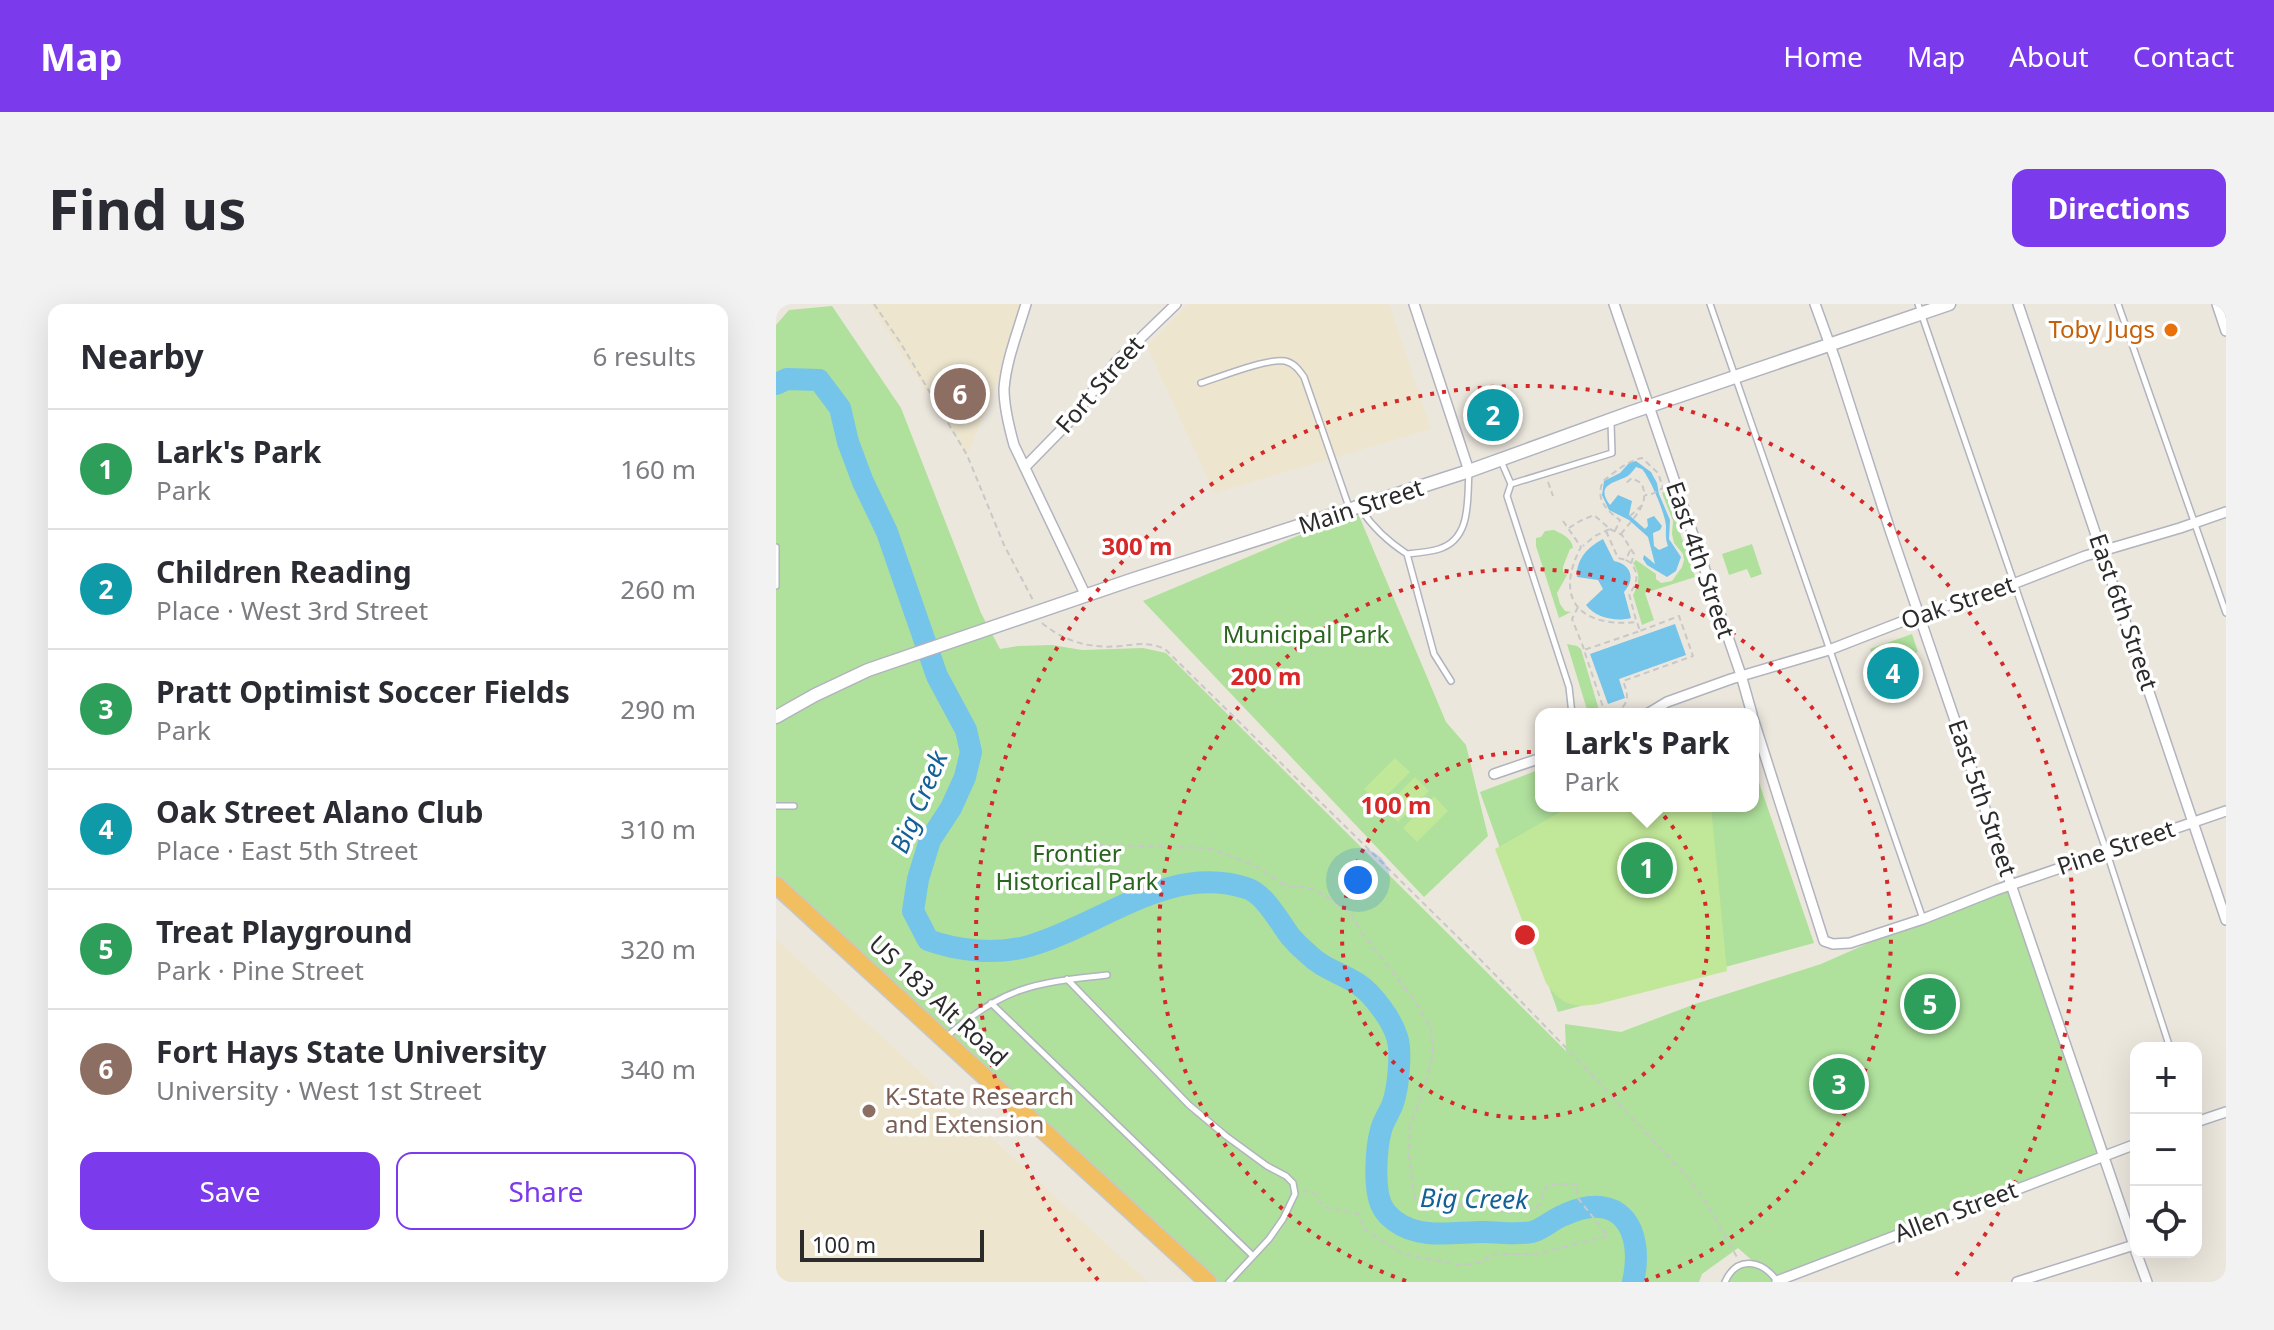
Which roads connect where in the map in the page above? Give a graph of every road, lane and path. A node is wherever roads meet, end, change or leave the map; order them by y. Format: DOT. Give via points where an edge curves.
graph roads {
  1 [pos="874,304"];
  2 [pos="1026,304"];
  3 [pos="1176,304"];
  4 [pos="1414,304"];
  5 [pos="1614,304"];
  6 [pos="1710,304"];
  7 [pos="1815,304"];
  8 [pos="1949,304"];
  9 [pos="2018,304"];
  10 [pos="2118,304"];
  11 [pos="2217,304"];
  12 [pos="1919,309"];
  13 [pos="2226,331"];
  14 [pos="1829,344"];
  15 [pos="1736,377"];
  16 [pos="1201,383"];
  17 [pos="1648,407"];
  18 [pos="1610,421"];
  19 [pos="1501,460"];
  20 [pos="1025,467"];
  21 [pos="1469,471"];
  22 [pos="1544,474"];
  23 [pos="1638,481"];
  24 [pos="1511,484"];
  25 [pos="1625,484"];
  26 [pos="1635,487"];
  27 [pos="1648,495"];
  28 [pos="1553,496"];
  29 [pos="1642,508"];
  30 [pos="1355,509"];
  31 [pos="2226,512"];
  32 [pos="1630,516"];
  33 [pos="1563,521"];
  34 [pos="2194,523"];
  35 [pos="1568,529"];
  36 [pos="1608,530"];
  37 [pos="1615,531"];
  38 [pos="1621,534"];
  39 [pos="776,547"];
  40 [pos="1581,547"];
  41 [pos="1631,548"];
  42 [pos="2102,551"];
  43 [pos="1407,554"];
  44 [pos="1626,560"];
  45 [pos="1631,564"];
  46 [pos="2013,584"];
  47 [pos="776,586"];
  48 [pos="1086,596"];
  49 [pos="1578,606"];
  50 [pos="1039,613"];
  51 [pos="2226,613"];
  52 [pos="1919,615"];
  53 [pos="1637,622"];
  54 [pos="1640,631"];
  55 [pos="1584,650"];
  56 [pos="1829,650"];
  57 [pos="1741,675"];
  58 [pos="1451,681"];
  59 [pos="1571,708"];
  60 [pos="1605,708"];
  61 [pos="1622,708"];
  62 [pos="1657,708"];
  63 [pos="1750,708"];
  64 [pos="776,717"];
  65 [pos="1759,738"];
  66 [pos="1535,760"];
  67 [pos="1494,774"];
  68 [pos="776,806"];
  69 [pos="794,806"];
  70 [pos="2226,811"];
  71 [pos="2193,822"];
  72 [pos="1098,845"];
  73 [pos="2107,853"];
  74 [pos="2011,884"];
  75 [pos="776,885"];
  76 [pos="1923,919"];
  77 [pos="2226,920"];
  78 [pos="1824,941"];
  79 [pos="1107,975"];
  80 [pos="1067,979"];
  81 [pos="991,1003"];
  82 [pos="944,1039"];
  83 [pos="2168,1042"];
  84 [pos="2226,1112"];
  85 [pos="2202,1120"];
  86 [pos="2130,1146"];
  87 [pos="2104,1156"];
  88 [pos="1295,1190"];
  89 [pos="2130,1234"];
  90 [pos="2130,1250"];
  91 [pos="1253,1256"];
  92 [pos="2138,1258"];
  93 [pos="1741,1265"];
  94 [pos="1208,1282"];
  95 [pos="1229,1282"];
  96 [pos="1725,1282"];
  97 [pos="1777,1282"];
  98 [pos="2017,1282"];
  99 [pos="2147,1282"];
  1 -- 50 [label="path" via="967,455"];
  2 -- 20 [label="street" via="1004,390 1007,421"];
  3 -- 20 [label="street, Fort Street" via="1116,362"];
  4 -- 21 [label="street"];
  5 -- 17 [label="street, East 4th Street"];
  6 -- 15 [label="lane"];
  7 -- 14 [label="street, East 5th Street"];
  8 -- 12 [label="street, Main Street"];
  9 -- 42 [label="street, East 6th Street"];
  10 -- 34 [label="lane"];
  11 -- 13 [label="street"];
  12 -- 14 [label="street, Main Street"];
  12 -- 46 [label="lane"];
  14 -- 15 [label="street, Main Street"];
  14 -- 52 [label="street, East 5th Street"];
  15 -- 17 [label="street, Main Street"];
  15 -- 56 [label="lane"];
  16 -- 30 [label="lane" via="1270,361 1296,366"];
  17 -- 18 [label="street, Main Street"];
  17 -- 57 [label="street, East 4th Street"];
  18 -- 19 [label="street, Main Street"];
  18 -- 22 [label="lane" via="1612,453"];
  19 -- 21 [label="street, Main Street"];
  19 -- 24 [label="lane"];
  20 -- 48 [label="street"];
  21 -- 30 [label="street, Main Street"];
  21 -- 43 [label="lane" via="1466,518 1457,538 1441,549"];
  22 -- 24 [label="lane"];
  22 -- 28 [label="path"];
  23 -- 25 [label="path" via="1632,478"];
  23 -- 26 [label="path"];
  23 -- 27 [label="path"];
  24 -- 59 [label="lane" via="1507,497"];
  27 -- 29 [label="path"];
  27 -- 37 [label="path" via="1663,488 1658,473 1642,458 1603,481 1603,504 1620,520"];
  29 -- 32 [label="path" via="1641,504"];
  29 -- 38 [label="path"];
  30 -- 43 [label="lane"];
  30 -- 48 [label="street, Main Street"];
  31 -- 34 [label="street, Oak Street"];
  33 -- 35 [label="path"];
  34 -- 42 [label="street, Oak Street"];
  34 -- 51 [label="lane"];
  35 -- 36 [label="path" via="1594,515"];
  35 -- 40 [label="path"];
  36 -- 37 [label="path"];
  36 -- 40 [label="path"];
  36 -- 44 [label="path" via="1618,558"];
  37 -- 38 [label="path"];
  38 -- 41 [label="path"];
  39 -- 47 [label="lane"];
  40 -- 49 [label="path" via="1569,585"];
  41 -- 44 [label="path"];
  41 -- 45 [label="path"];
  42 -- 46 [label="street, Oak Street"];
  42 -- 71 [label="street, East 6th Street"];
  43 -- 58 [label="lane" via="1434,654"];
  44 -- 45 [label="path"];
  45 -- 53 [label="path" via="1637,574 1629,594"];
  46 -- 52 [label="street, Oak Street"];
  46 -- 73 [label="lane"];
  48 -- 50 [label="street, Main Street"];
  49 -- 53 [label="path" via="1600,622"];
  49 -- 55 [label="path" via="1572,619"];
  50 -- 64 [label="street, Main Street" via="868,670"];
  50 -- 93 [label="path" via="1044,625 1080,644 1155,645 1173,655 1626,1111 1690,1180"];
  52 -- 56 [label="street, Oak Street"];
  52 -- 74 [label="street, East 5th Street"];
  53 -- 54 [label="path"];
  54 -- 55 [label="path"];
  54 -- 61 [label="path" via="1679,616 1693,656 1623,681 1628,695"];
  55 -- 60 [label="path"];
  56 -- 57 [label="street, Oak Street"];
  56 -- 76 [label="lane"];
  57 -- 62 [label="street, Oak Street"];
  57 -- 63 [label="street, East 4th Street"];
  65 -- 78 [label="street, East 4th Street"];
  66 -- 67 [label="street"];
  68 -- 69 [label="lane"];
  70 -- 71 [label="street, Pine Street"];
  71 -- 73 [label="street, Pine Street"];
  71 -- 77 [label="street, East 6th Street"];
  72 -- 88 [label="path" via="1209,848 1256,866 1288,887 1306,887 1339,903 1431,1027 1433,1055 1410,1126 1415,1201 1528,1210 1541,1204 1549,1184 1577,1184 1577,1197 1608,1236 1536,1254 1496,1254 1458,1265 1403,1254 1365,1230 1359,1214 1324,1207 1315,1193"];
  73 -- 74 [label="street, Pine Street"];
  73 -- 83 [label="lane"];
  74 -- 76 [label="street, Pine Street"];
  74 -- 87 [label="street, East 5th Street"];
  75 -- 82 [label="highway, US 183 Alt Road"];
  76 -- 78 [label="street, Pine Street" via="1850,943"];
  79 -- 80 [label="lane"];
  80 -- 81 [label="lane" via="1018,990"];
  80 -- 88 [label="lane" via="1189,1105 1246,1152 1289,1178"];
  81 -- 82 [label="lane"];
  81 -- 91 [label="lane"];
  82 -- 94 [label="highway, US 183 Alt Road"];
  84 -- 85 [label="street"];
  86 -- 87 [label="street, Allen Street"];
  87 -- 89 [label="street, East 5th Street"];
  87 -- 97 [label="street, Allen Street"];
  88 -- 91 [label="lane" via="1283,1219"];
  90 -- 98 [label="street"];
  91 -- 95 [label="lane"];
  92 -- 99 [label="street, East 5th Street"];
  93 -- 96 [label="lane"];
  93 -- 97 [label="lane" via="1763,1267"];
}
